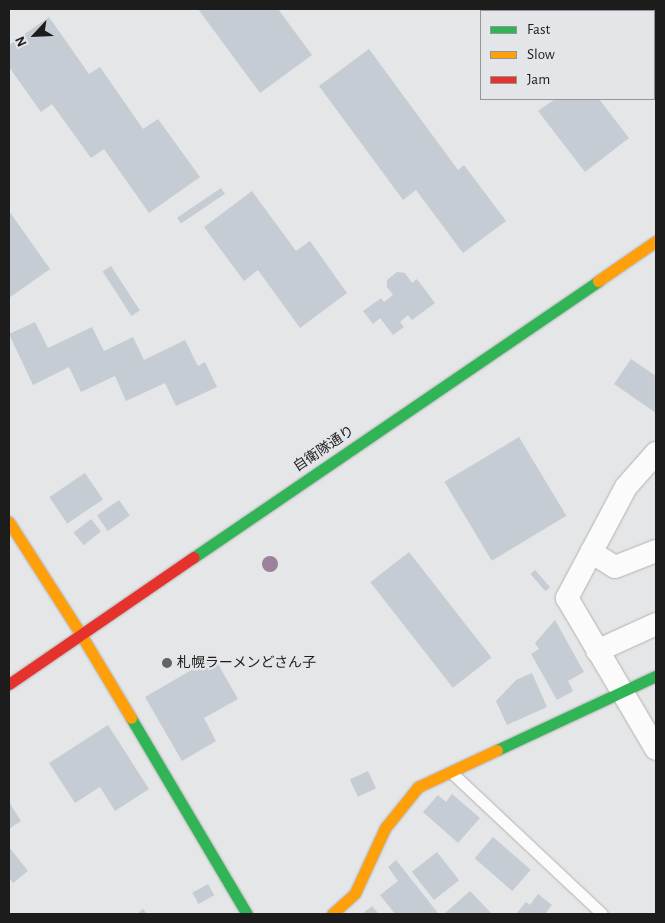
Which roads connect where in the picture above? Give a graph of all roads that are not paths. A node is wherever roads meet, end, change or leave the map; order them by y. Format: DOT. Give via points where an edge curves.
graph roads {
  1 [pos="656,241"];
  2 [pos="656,453"];
  3 [pos="9,522"];
  4 [pos="656,551"];
  5 [pos="591,552"];
  6 [pos="656,624"];
  7 [pos="80,633"];
  8 [pos="598,651"];
  9 [pos="656,676"];
  10 [pos="9,684"];
  11 [pos="621,692"];
  12 [pos="656,749"];
  13 [pos="450,772"];
  14 [pos="247,914"];
  15 [pos="332,914"];
  16 [pos="602,914"];
  1 -- 7 [label="street, 自衛隊通り"];
  2 -- 5 [label="street" via="626,486"];
  3 -- 7 [label="street"];
  4 -- 5 [label="street" via="615,568"];
  5 -- 8 [label="street" via="567,598"];
  6 -- 8 [label="street"];
  7 -- 10 [label="street, 自衛隊通り"];
  7 -- 14 [label="street"];
  8 -- 11 [label="street"];
  9 -- 11 [label="street"];
  11 -- 12 [label="street"];
  11 -- 13 [label="street"];
  13 -- 15 [label="street" via="418,787 385,828 355,893"];
  13 -- 16 [label="lane"];
}
